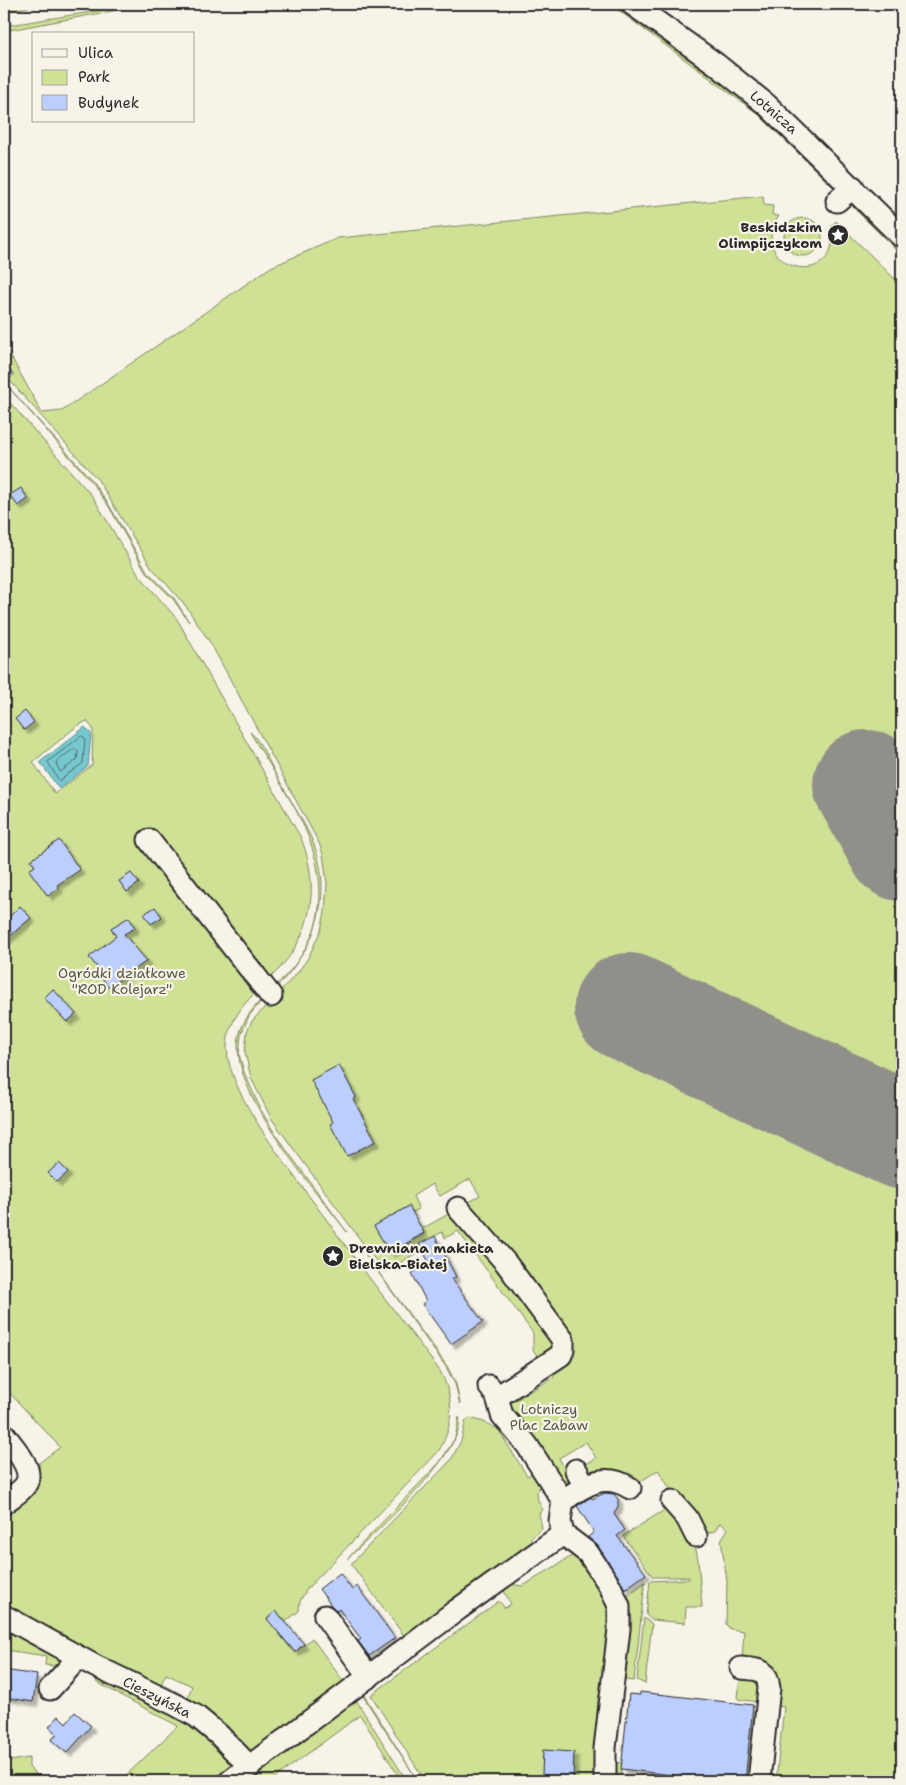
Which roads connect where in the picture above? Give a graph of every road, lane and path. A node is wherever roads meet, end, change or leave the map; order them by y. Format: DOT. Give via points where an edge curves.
graph roads {
  1 [pos="632,4"];
  2 [pos="853,187"];
  3 [pos="837,201"];
  4 [pos="902,237"];
  5 [pos="149,840"];
  6 [pos="271,996"];
  7 [pos="458,1208"];
  8 [pos="4,1434"];
  9 [pos="630,1488"];
  10 [pos="564,1501"];
  11 [pos="672,1501"];
  12 [pos="4,1503"];
  13 [pos="564,1534"];
  14 [pos="696,1536"];
  15 [pos="4,1616"];
  16 [pos="325,1616"];
  17 [pos="87,1662"];
  18 [pos="741,1668"];
  19 [pos="369,1677"];
  20 [pos="50,1689"];
  21 [pos="250,1768"];
  22 [pos="230,1781"];
  23 [pos="605,1781"];
  24 [pos="759,1781"];
  1 -- 2 [label="street, Lotnicza" via="767,105"];
  2 -- 3 [label="street"];
  2 -- 4 [label="street, Lotnicza"];
  5 -- 6 [label="street"];
  7 -- 10 [label="street" via="506,1262 563,1340 561,1355 493,1391 502,1415"];
  8 -- 12 [label="street" via="27,1471 27,1481 22,1489"];
  9 -- 10 [label="street" via="603,1479 580,1478"];
  10 -- 13 [label="street" via="560,1521"];
  11 -- 14 [label="street" via="687,1518"];
  13 -- 19 [label="street"];
  13 -- 23 [label="street" via="588,1553 619,1606 605,1748"];
  15 -- 17 [label="street, Cieszyńska"];
  16 -- 19 [label="street"];
  17 -- 20 [label="street"];
  17 -- 21 [label="street, Cieszyńska" via="196,1716"];
  18 -- 24 [label="street" via="760,1670 768,1679 770,1688"];
  19 -- 21 [label="street"];
  21 -- 22 [label="street"];
}
